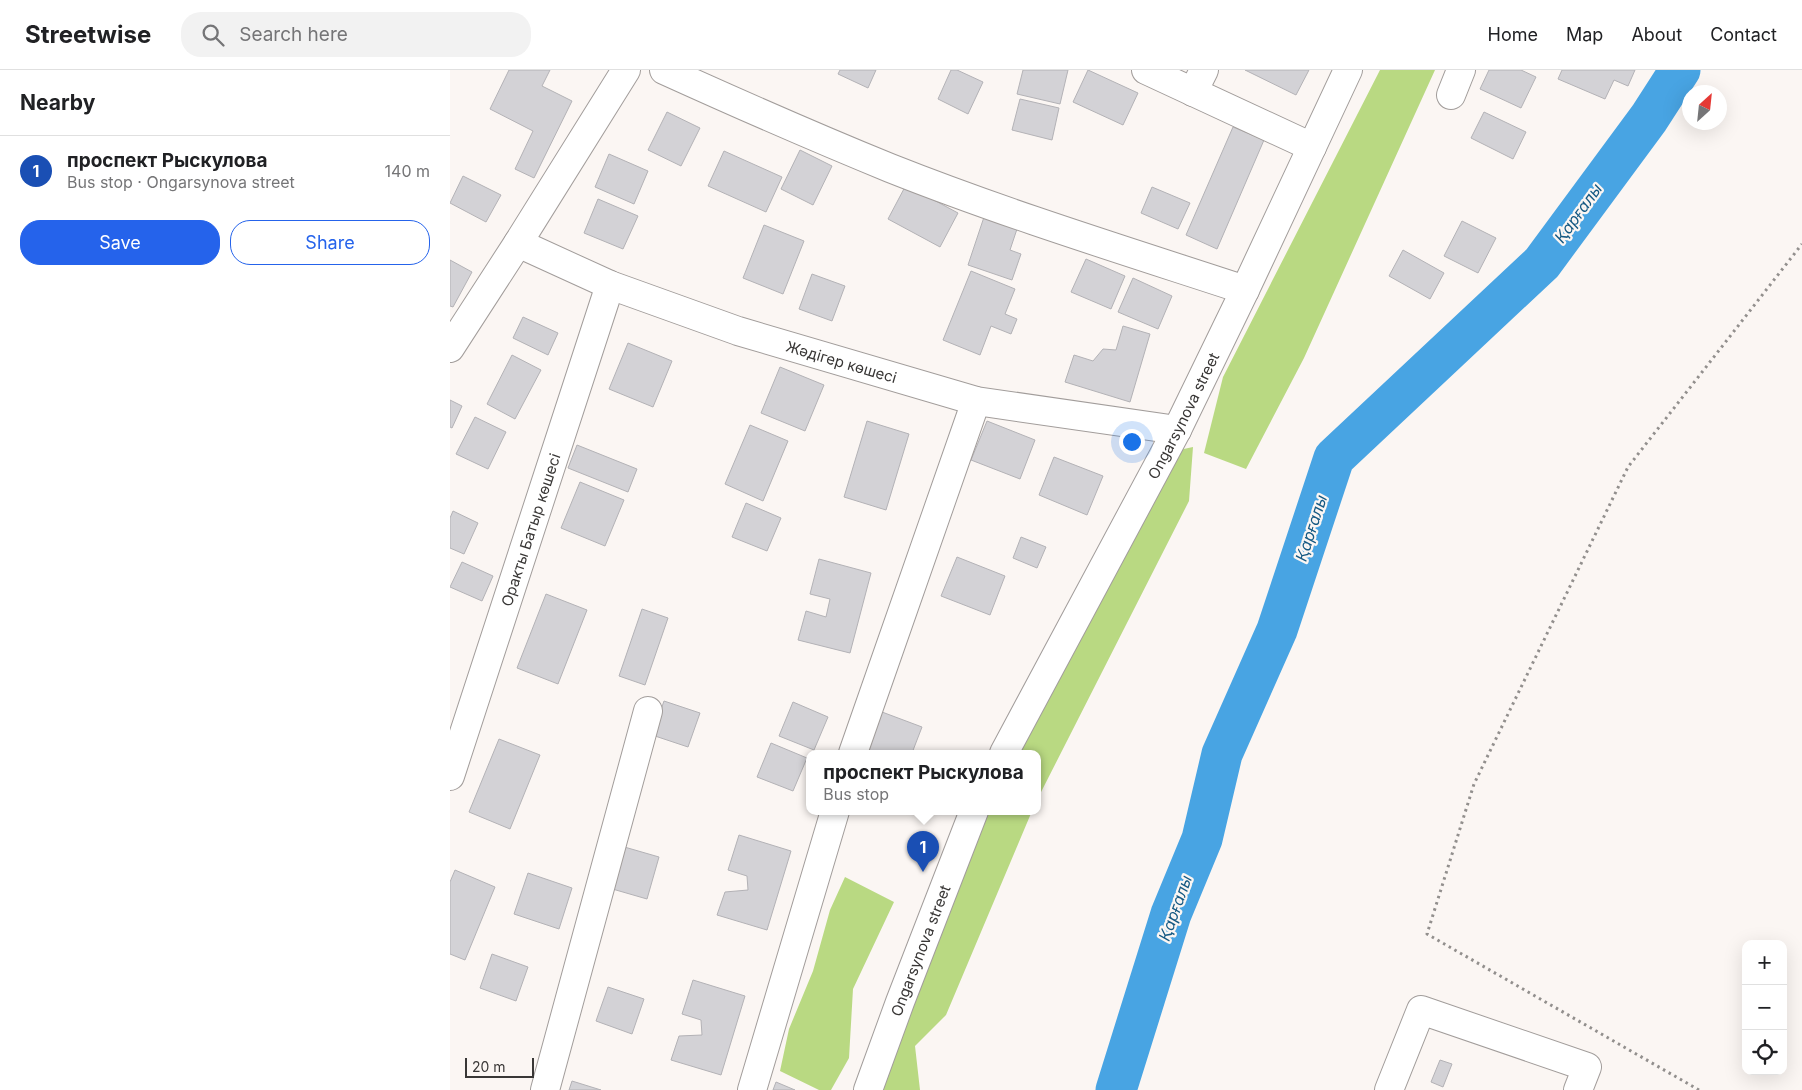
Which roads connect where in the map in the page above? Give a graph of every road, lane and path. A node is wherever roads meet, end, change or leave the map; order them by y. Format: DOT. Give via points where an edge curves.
graph roads {
  1 [pos="626,70"];
  2 [pos="664,70"];
  3 [pos="1146,70"];
  4 [pos="1348,70"];
  5 [pos="1198,81"];
  6 [pos="1312,146"];
  7 [pos="518,242"];
  8 [pos="1802,244"];
  9 [pos="610,284"];
  10 [pos="1245,290"];
  11 [pos="450,348"];
  12 [pos="976,401"];
  13 [pos="1177,430"];
  14 [pos="648,711"];
  15 [pos="854,750"];
  16 [pos="1006,750"];
  17 [pos="450,776"];
  18 [pos="835,815"];
  19 [pos="972,815"];
  20 [pos="545,1090"];
  21 [pos="752,1090"];
  22 [pos="868,1090"];
  23 [pos="1389,1090"];
  24 [pos="1578,1090"];
  25 [pos="1699,1090"];
  1 -- 7 [label="street"];
  2 -- 10 [label="street" via="891,168 1053,228"];
  3 -- 5 [label="street"];
  4 -- 6 [label="street, Ongarsynova street"];
  5 -- 6 [label="street"];
  6 -- 10 [label="street, Ongarsynova street"];
  7 -- 9 [label="street, Жәдігер көшесі"];
  7 -- 11 [label="street"];
  8 -- 25 [label="path" via="1628,467 1474,784 1427,934"];
  9 -- 12 [label="street, Жәдігер көшесі" via="738,331"];
  9 -- 17 [label="street, Оракты Батыр көшесі"];
  10 -- 13 [label="street, Ongarsynova street"];
  12 -- 13 [label="street, Жәдігер көшесі"];
  12 -- 15 [label="street"];
  13 -- 16 [label="street, Ongarsynova street"];
  14 -- 20 [label="street"];
  18 -- 21 [label="street"];
  19 -- 22 [label="street, Ongarsynova street"];
  23 -- 24 [label="street" via="1421,1010 1586,1067"];
}
